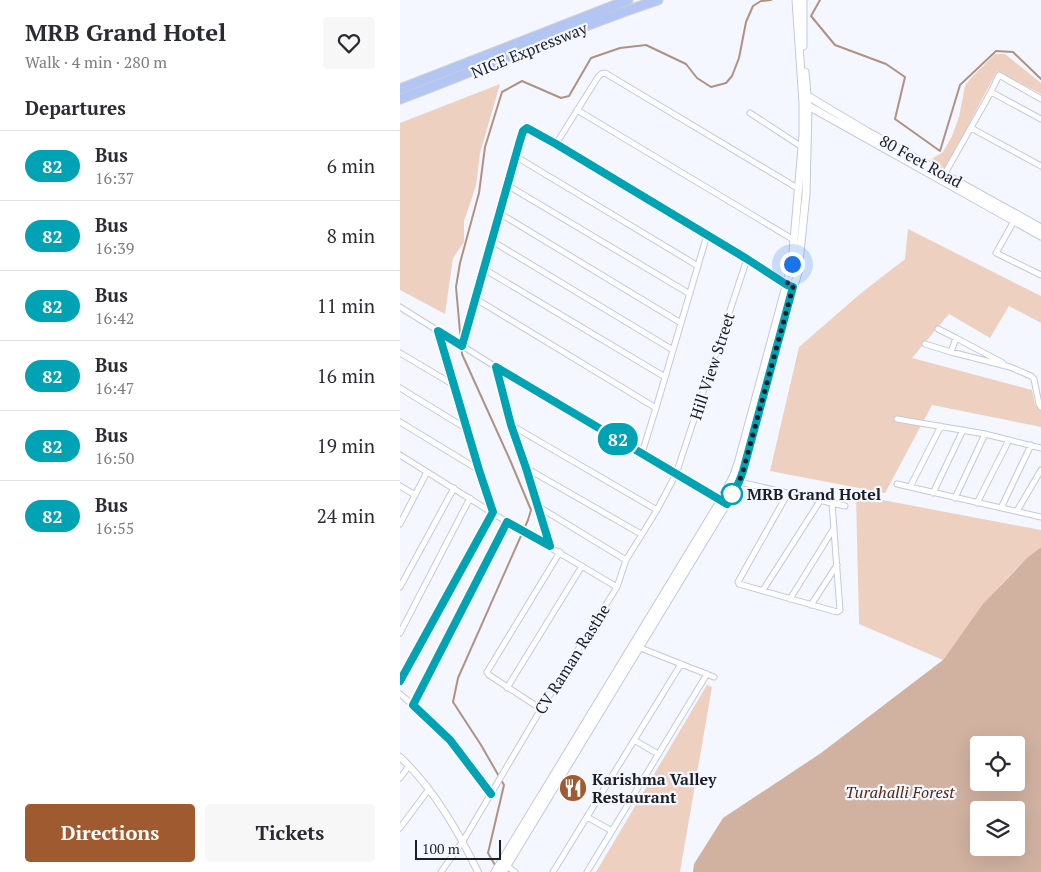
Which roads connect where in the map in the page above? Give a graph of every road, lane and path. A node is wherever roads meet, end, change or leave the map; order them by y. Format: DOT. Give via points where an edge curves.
graph roads {
  1 [pos="628,0"];
  2 [pos="658,0"];
  3 [pos="799,2"];
  4 [pos="400,89"];
  5 [pos="991,92"];
  6 [pos="805,94"];
  7 [pos="1041,98"];
  8 [pos="400,100"];
  9 [pos="805,104"];
  10 [pos="577,110"];
  11 [pos="750,113"];
  12 [pos="1041,119"];
  13 [pos="971,128"];
  14 [pos="556,144"];
  15 [pos="802,147"];
  16 [pos="516,156"];
  17 [pos="1041,166"];
  18 [pos="944,175"];
  19 [pos="507,184"];
  20 [pos="799,189"];
  21 [pos="499,213"];
  22 [pos="1014,221"];
  23 [pos="1041,228"];
  24 [pos="707,235"];
  25 [pos="1041,236"];
  26 [pos="794,240"];
  27 [pos="492,241"];
  28 [pos="747,259"];
  29 [pos="698,266"];
  30 [pos="484,269"];
  31 [pos="1041,275"];
  32 [pos="790,286"];
  33 [pos="690,294"];
  34 [pos="476,299"];
  35 [pos="400,307"];
  36 [pos="681,323"];
  37 [pos="938,329"];
  38 [pos="438,331"];
  39 [pos="956,338"];
  40 [pos="925,344"];
  41 [pos="462,346"];
  42 [pos="674,350"];
  43 [pos="951,352"];
  44 [pos="400,353"];
  45 [pos="496,367"];
  46 [pos="1010,367"];
  47 [pos="665,377"];
  48 [pos="454,385"];
  49 [pos="400,388"];
  50 [pos="1041,407"];
  51 [pos="656,408"];
  52 [pos="897,419"];
  53 [pos="400,422"];
  54 [pos="511,425"];
  55 [pos="941,426"];
  56 [pos="467,429"];
  57 [pos="964,430"];
  58 [pos="985,434"];
  59 [pos="1009,440"];
  60 [pos="1032,445"];
  61 [pos="1041,448"];
  62 [pos="642,453"];
  63 [pos="400,455"];
  64 [pos="526,468"];
  65 [pos="479,470"];
  66 [pos="1041,470"];
  67 [pos="427,472"];
  68 [pos="676,474"];
  69 [pos="739,482"];
  70 [pos="897,484"];
  71 [pos="400,486"];
  72 [pos="454,488"];
  73 [pos="910,488"];
  74 [pos="788,493"];
  75 [pos="933,493"];
  76 [pos="415,496"];
  77 [pos="470,498"];
  78 [pos="955,498"];
  79 [pos="820,501"];
  80 [pos="724,502"];
  81 [pos="832,503"];
  82 [pos="977,503"];
  83 [pos="845,506"];
  84 [pos="538,507"];
  85 [pos="1001,508"];
  86 [pos="657,510"];
  87 [pos="1017,511"];
  88 [pos="493,512"];
  89 [pos="402,514"];
  90 [pos="1041,518"];
  91 [pos="507,522"];
  92 [pos="400,524"];
  93 [pos="834,528"];
  94 [pos="641,534"];
  95 [pos="550,546"];
  96 [pos="560,552"];
  97 [pos="626,560"];
  98 [pos="837,565"];
  99 [pos="582,566"];
  100 [pos="400,587"];
  101 [pos="617,587"];
  102 [pos="763,590"];
  103 [pos="790,599"];
  104 [pos="811,604"];
  105 [pos="400,633"];
  106 [pos="637,646"];
  107 [pos="681,664"];
  108 [pos="707,674"];
  109 [pos="714,677"];
  110 [pos="400,681"];
  111 [pos="507,688"];
  112 [pos="400,694"];
  113 [pos="413,705"];
  114 [pos="541,709"];
  115 [pos="634,740"];
  116 [pos="658,754"];
  117 [pos="400,757"];
  118 [pos="409,766"];
  119 [pos="400,778"];
  120 [pos="429,789"];
  121 [pos="491,794"];
  122 [pos="587,817"];
  123 [pos="400,828"];
  124 [pos="612,831"];
  125 [pos="462,841"];
  126 [pos="505,869"];
  127 [pos="441,872"];
  128 [pos="478,872"];
  129 [pos="494,872"];
  130 [pos="515,872"];
  131 [pos="553,872"];
  132 [pos="587,872"];
  1 -- 4 [label="highway, NICE Expressway"];
  2 -- 8 [label="highway, NICE Expressway"];
  3 -- 6 [label="main road"];
  5 -- 7 [label="street" via="1000,75"];
  5 -- 12 [label="street"];
  5 -- 13 [label="street"];
  6 -- 9 [label="main road"];
  6 -- 18 [label="main road, 80 Feet Road"];
  9 -- 15 [label="main road"];
  9 -- 22 [label="main road, 80 Feet Road"];
  9 -- 32 [label="main road" via="806,194 799,265"];
  10 -- 14 [label="street"];
  10 -- 20 [label="street" via="599,76 605,73"];
  10 -- 26 [label="street"];
  11 -- 15 [label="street"];
  13 -- 17 [label="street"];
  13 -- 18 [label="street"];
  14 -- 16 [label="street" via="526,128"];
  14 -- 24 [label="street"];
  15 -- 20 [label="main road"];
  16 -- 19 [label="street"];
  16 -- 29 [label="street"];
  18 -- 23 [label="main road, 80 Feet Road"];
  19 -- 21 [label="street"];
  19 -- 33 [label="street"];
  20 -- 26 [label="main road"];
  21 -- 27 [label="street"];
  21 -- 36 [label="street"];
  22 -- 25 [label="main road, 80 Feet Road"];
  22 -- 31 [label="street" via="996,253"];
  24 -- 28 [label="street"];
  24 -- 29 [label="street"];
  26 -- 32 [label="main road"];
  27 -- 30 [label="street"];
  27 -- 42 [label="street"];
  28 -- 32 [label="street"];
  28 -- 68 [label="street, Hill View Street"];
  29 -- 33 [label="street"];
  30 -- 34 [label="street"];
  30 -- 47 [label="street"];
  32 -- 69 [label="main road"];
  32 -- 80 [label="main road" via="740,460"];
  33 -- 36 [label="street"];
  34 -- 41 [label="street"];
  34 -- 51 [label="street"];
  35 -- 38 [label="street"];
  36 -- 42 [label="street"];
  37 -- 39 [label="street"];
  38 -- 41 [label="street"];
  38 -- 48 [label="street"];
  39 -- 43 [label="street"];
  39 -- 46 [label="street"];
  40 -- 43 [label="street"];
  41 -- 45 [label="street"];
  42 -- 47 [label="street"];
  43 -- 46 [label="street"];
  44 -- 48 [label="street"];
  45 -- 54 [label="street"];
  45 -- 62 [label="street"];
  46 -- 50 [label="street" via="1033,378"];
  47 -- 51 [label="street"];
  48 -- 56 [label="street"];
  49 -- 56 [label="street"];
  51 -- 62 [label="street"];
  52 -- 55 [label="street"];
  53 -- 65 [label="street"];
  54 -- 64 [label="street"];
  54 -- 86 [label="street"];
  55 -- 57 [label="street"];
  55 -- 73 [label="street"];
  56 -- 65 [label="street"];
  57 -- 58 [label="street"];
  57 -- 75 [label="street"];
  58 -- 59 [label="street"];
  58 -- 78 [label="street"];
  59 -- 60 [label="street"];
  59 -- 82 [label="street"];
  60 -- 61 [label="street"];
  60 -- 85 [label="street"];
  62 -- 68 [label="street"];
  63 -- 67 [label="street"];
  64 -- 84 [label="street"];
  64 -- 94 [label="street"];
  65 -- 88 [label="street"];
  66 -- 87 [label="street"];
  67 -- 72 [label="street"];
  67 -- 76 [label="street"];
  68 -- 80 [label="street"];
  68 -- 86 [label="street, CV Raman Rasthe"];
  69 -- 74 [label="street"];
  69 -- 80 [label="main road"];
  70 -- 73 [label="street"];
  71 -- 76 [label="street"];
  72 -- 77 [label="street"];
  72 -- 100 [label="street"];
  73 -- 75 [label="street"];
  74 -- 79 [label="street"];
  74 -- 102 [label="street" via="738,581"];
  75 -- 78 [label="street"];
  76 -- 89 [label="street"];
  77 -- 88 [label="street"];
  77 -- 105 [label="street"];
  78 -- 82 [label="street"];
  79 -- 81 [label="street"];
  79 -- 102 [label="street"];
  80 -- 106 [label="main road"];
  81 -- 83 [label="street"];
  81 -- 93 [label="street"];
  82 -- 85 [label="street"];
  84 -- 95 [label="street"];
  84 -- 97 [label="street"];
  85 -- 87 [label="street"];
  86 -- 94 [label="street, CV Raman Rasthe"];
  87 -- 90 [label="street"];
  88 -- 91 [label="street"];
  88 -- 110 [label="street"];
  89 -- 92 [label="street"];
  91 -- 95 [label="street"];
  91 -- 113 [label="street"];
  93 -- 98 [label="street"];
  93 -- 103 [label="street"];
  94 -- 97 [label="street, CV Raman Rasthe"];
  95 -- 96 [label="street"];
  96 -- 99 [label="street"];
  96 -- 111 [label="street" via="488,671"];
  97 -- 101 [label="street, CV Raman Rasthe"];
  98 -- 104 [label="street"];
  98 -- 104 [label="street" via="840,611"];
  99 -- 101 [label="street"];
  99 -- 111 [label="street"];
  101 -- 114 [label="street, CV Raman Rasthe"];
  102 -- 103 [label="street"];
  103 -- 104 [label="street"];
  106 -- 107 [label="street"];
  106 -- 126 [label="main road"];
  106 -- 129 [label="main road"];
  107 -- 108 [label="street"];
  107 -- 115 [label="street"];
  108 -- 109 [label="street"];
  108 -- 116 [label="street"];
  111 -- 114 [label="street"];
  112 -- 113 [label="street"];
  113 -- 121 [label="street" via="450,740"];
  114 -- 121 [label="street, CV Raman Rasthe"];
  115 -- 116 [label="street"];
  115 -- 122 [label="street"];
  116 -- 124 [label="street"];
  117 -- 118 [label="street"];
  118 -- 119 [label="street"];
  118 -- 120 [label="street"];
  120 -- 123 [label="street"];
  120 -- 125 [label="street"];
  121 -- 125 [label="street, CV Raman Rasthe"];
  122 -- 124 [label="street"];
  122 -- 131 [label="street"];
  124 -- 132 [label="street"];
  125 -- 127 [label="street, CV Raman Rasthe"];
  125 -- 128 [label="street"];
  126 -- 130 [label="street"];
}
